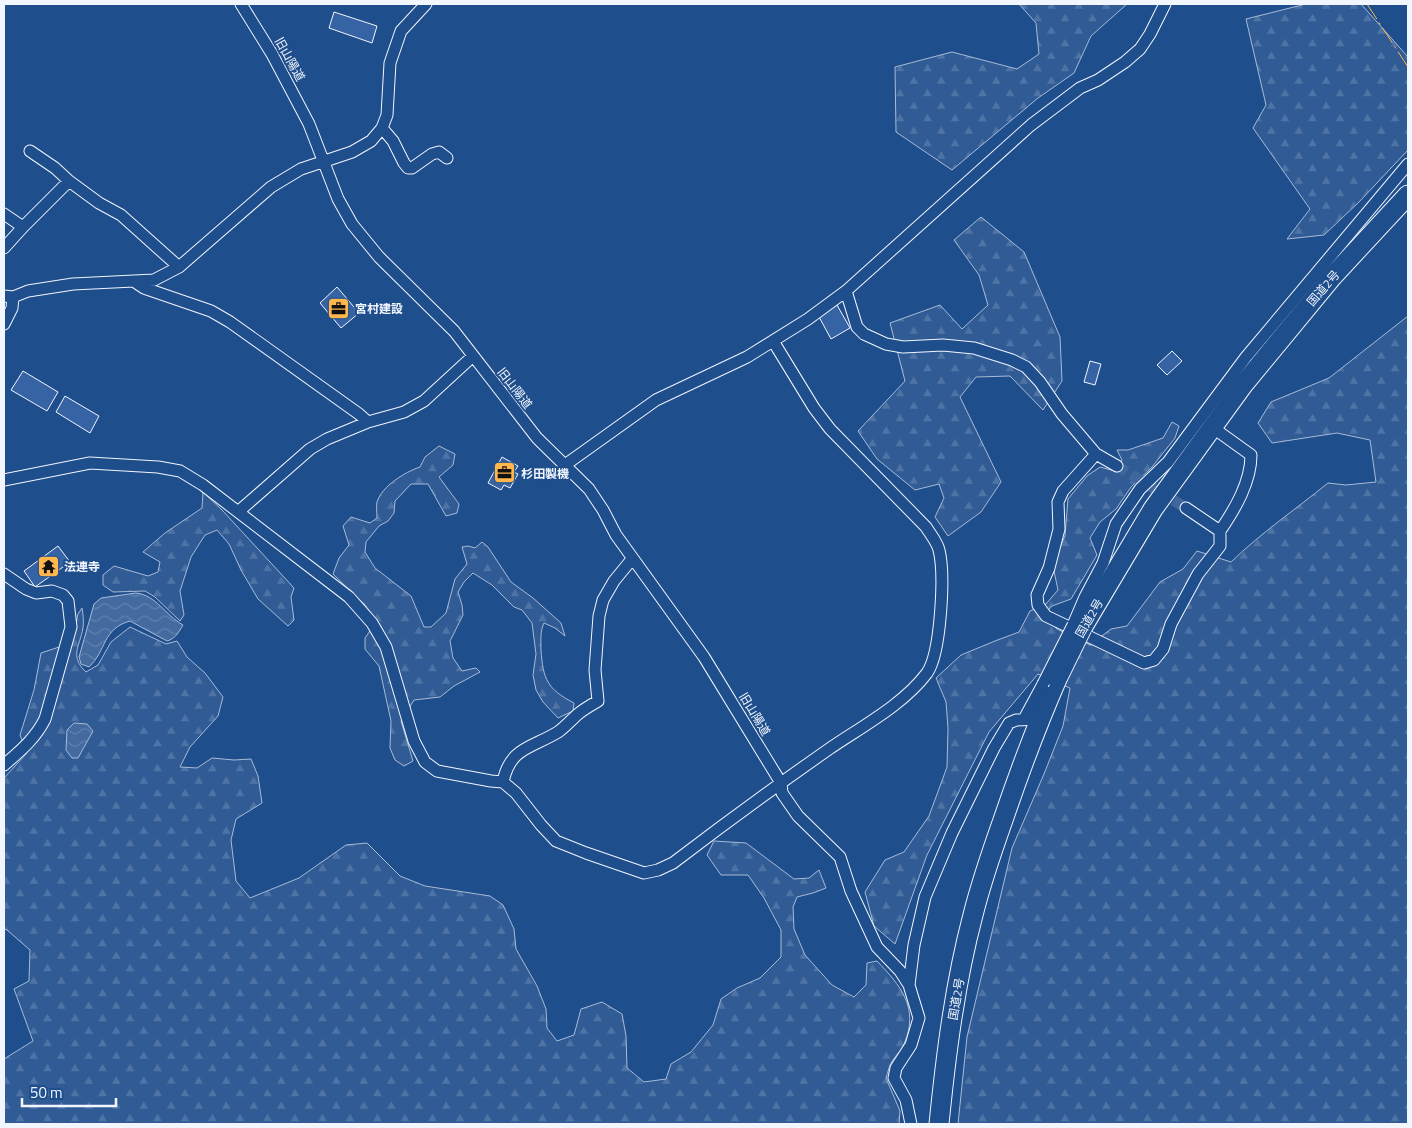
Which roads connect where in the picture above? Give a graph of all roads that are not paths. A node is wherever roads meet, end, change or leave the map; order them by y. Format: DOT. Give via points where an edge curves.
graph roads {
  1 [pos="241,4"];
  2 [pos="426,4"];
  3 [pos="1165,4"];
  4 [pos="382,128"];
  5 [pos="30,151"];
  6 [pos="447,158"];
  7 [pos="322,161"];
  8 [pos="1408,164"];
  9 [pos="69,181"];
  10 [pos="1408,195"];
  11 [pos="4,214"];
  12 [pos="23,227"];
  13 [pos="4,248"];
  14 [pos="179,267"];
  15 [pos="135,282"];
  16 [pos="846,291"];
  17 [pos="9,297"];
  18 [pos="4,324"];
  19 [pos="773,341"];
  20 [pos="473,356"];
  21 [pos="368,422"];
  22 [pos="1212,427"];
  23 [pos="1096,454"];
  24 [pos="565,465"];
  25 [pos="1116,466"];
  26 [pos="4,480"];
  27 [pos="1186,508"];
  28 [pos="238,512"];
  29 [pos="1220,531"];
  30 [pos="632,559"];
  31 [pos="4,574"];
  32 [pos="1077,626"];
  33 [pos="1032,719"];
  34 [pos="4,765"];
  35 [pos="503,782"];
  36 [pos="781,783"];
  37 [pos="909,985"];
  38 [pos="912,1124"];
  39 [pos="939,1124"];
  1 -- 7 [label="street, 旧山陽道" via="309,124"];
  2 -- 4 [label="street" via="401,31 390,63"];
  3 -- 16 [label="street" via="1140,49 1031,125"];
  4 -- 6 [label="street" via="394,141 408,168 439,152"];
  4 -- 7 [label="street" via="371,141 352,152"];
  5 -- 9 [label="street"];
  7 -- 14 [label="street" via="271,187"];
  7 -- 20 [label="street, 旧山陽道" via="352,224 379,257 454,331"];
  8 -- 32 [label="street" via="1246,357 1168,462 1140,489 1116,524 1103,563 1085,597"];
  9 -- 12 [label="street"];
  9 -- 14 [label="street" via="121,215"];
  10 -- 22 [label="highway, 国道2号" via="1283,335"];
  11 -- 12 [label="street"];
  12 -- 13 [label="street"];
  14 -- 15 [label="street" via="154,280"];
  15 -- 17 [label="street" via="73,284"];
  15 -- 21 [label="street" via="211,311 230,322"];
  16 -- 19 [label="street"];
  16 -- 23 [label="street" via="857,327 886,344 974,348 1026,367"];
  17 -- 18 [label="street" via="12,308"];
  19 -- 24 [label="street" via="747,357 656,400"];
  19 -- 36 [label="street" via="830,429 926,527 939,549 942,570 939,627 928,671 893,705"];
  20 -- 21 [label="street" via="424,401 404,412"];
  20 -- 24 [label="street, 旧山陽道" via="536,438"];
  21 -- 28 [label="street" via="310,449"];
  22 -- 29 [label="street" via="1251,455 1251,468 1234,510"];
  22 -- 32 [label="highway, 国道2号" via="1153,509"];
  23 -- 25 [label="street"];
  23 -- 29 [label="street" via="1058,502 1059,529 1049,568 1037,595 1038,606 1046,616 1144,663 1154,660 1163,649 1171,624 1198,574 1220,546"];
  24 -- 30 [label="street, 旧山陽道" via="589,489"];
  26 -- 28 [label="street" via="90,463 158,467 180,471"];
  27 -- 29 [label="street"];
  28 -- 35 [label="street" via="349,597 372,623 386,647 414,740 425,762 438,771"];
  30 -- 35 [label="street" via="614,581 603,600 599,616 594,670 598,702 580,712 558,732 520,751 511,760"];
  30 -- 36 [label="street, 旧山陽道" via="704,657"];
  31 -- 34 [label="street" via="36,593 52,591 63,595 68,601 71,627 45,719 28,744"];
  32 -- 33 [label="highway, 国道2号, bridge"];
  33 -- 37 [label="street" via="1009,723 952,833 925,897"];
  33 -- 39 [label="highway, 国道2号" via="973,914 957,988"];
  35 -- 36 [label="street" via="556,840 644,873 673,863"];
  36 -- 37 [label="street, 旧山陽道" via="782,793 798,816 840,857 851,891 877,947"];
  37 -- 38 [label="street" via="919,1018 911,1045 896,1068 894,1078 906,1100"];
}
